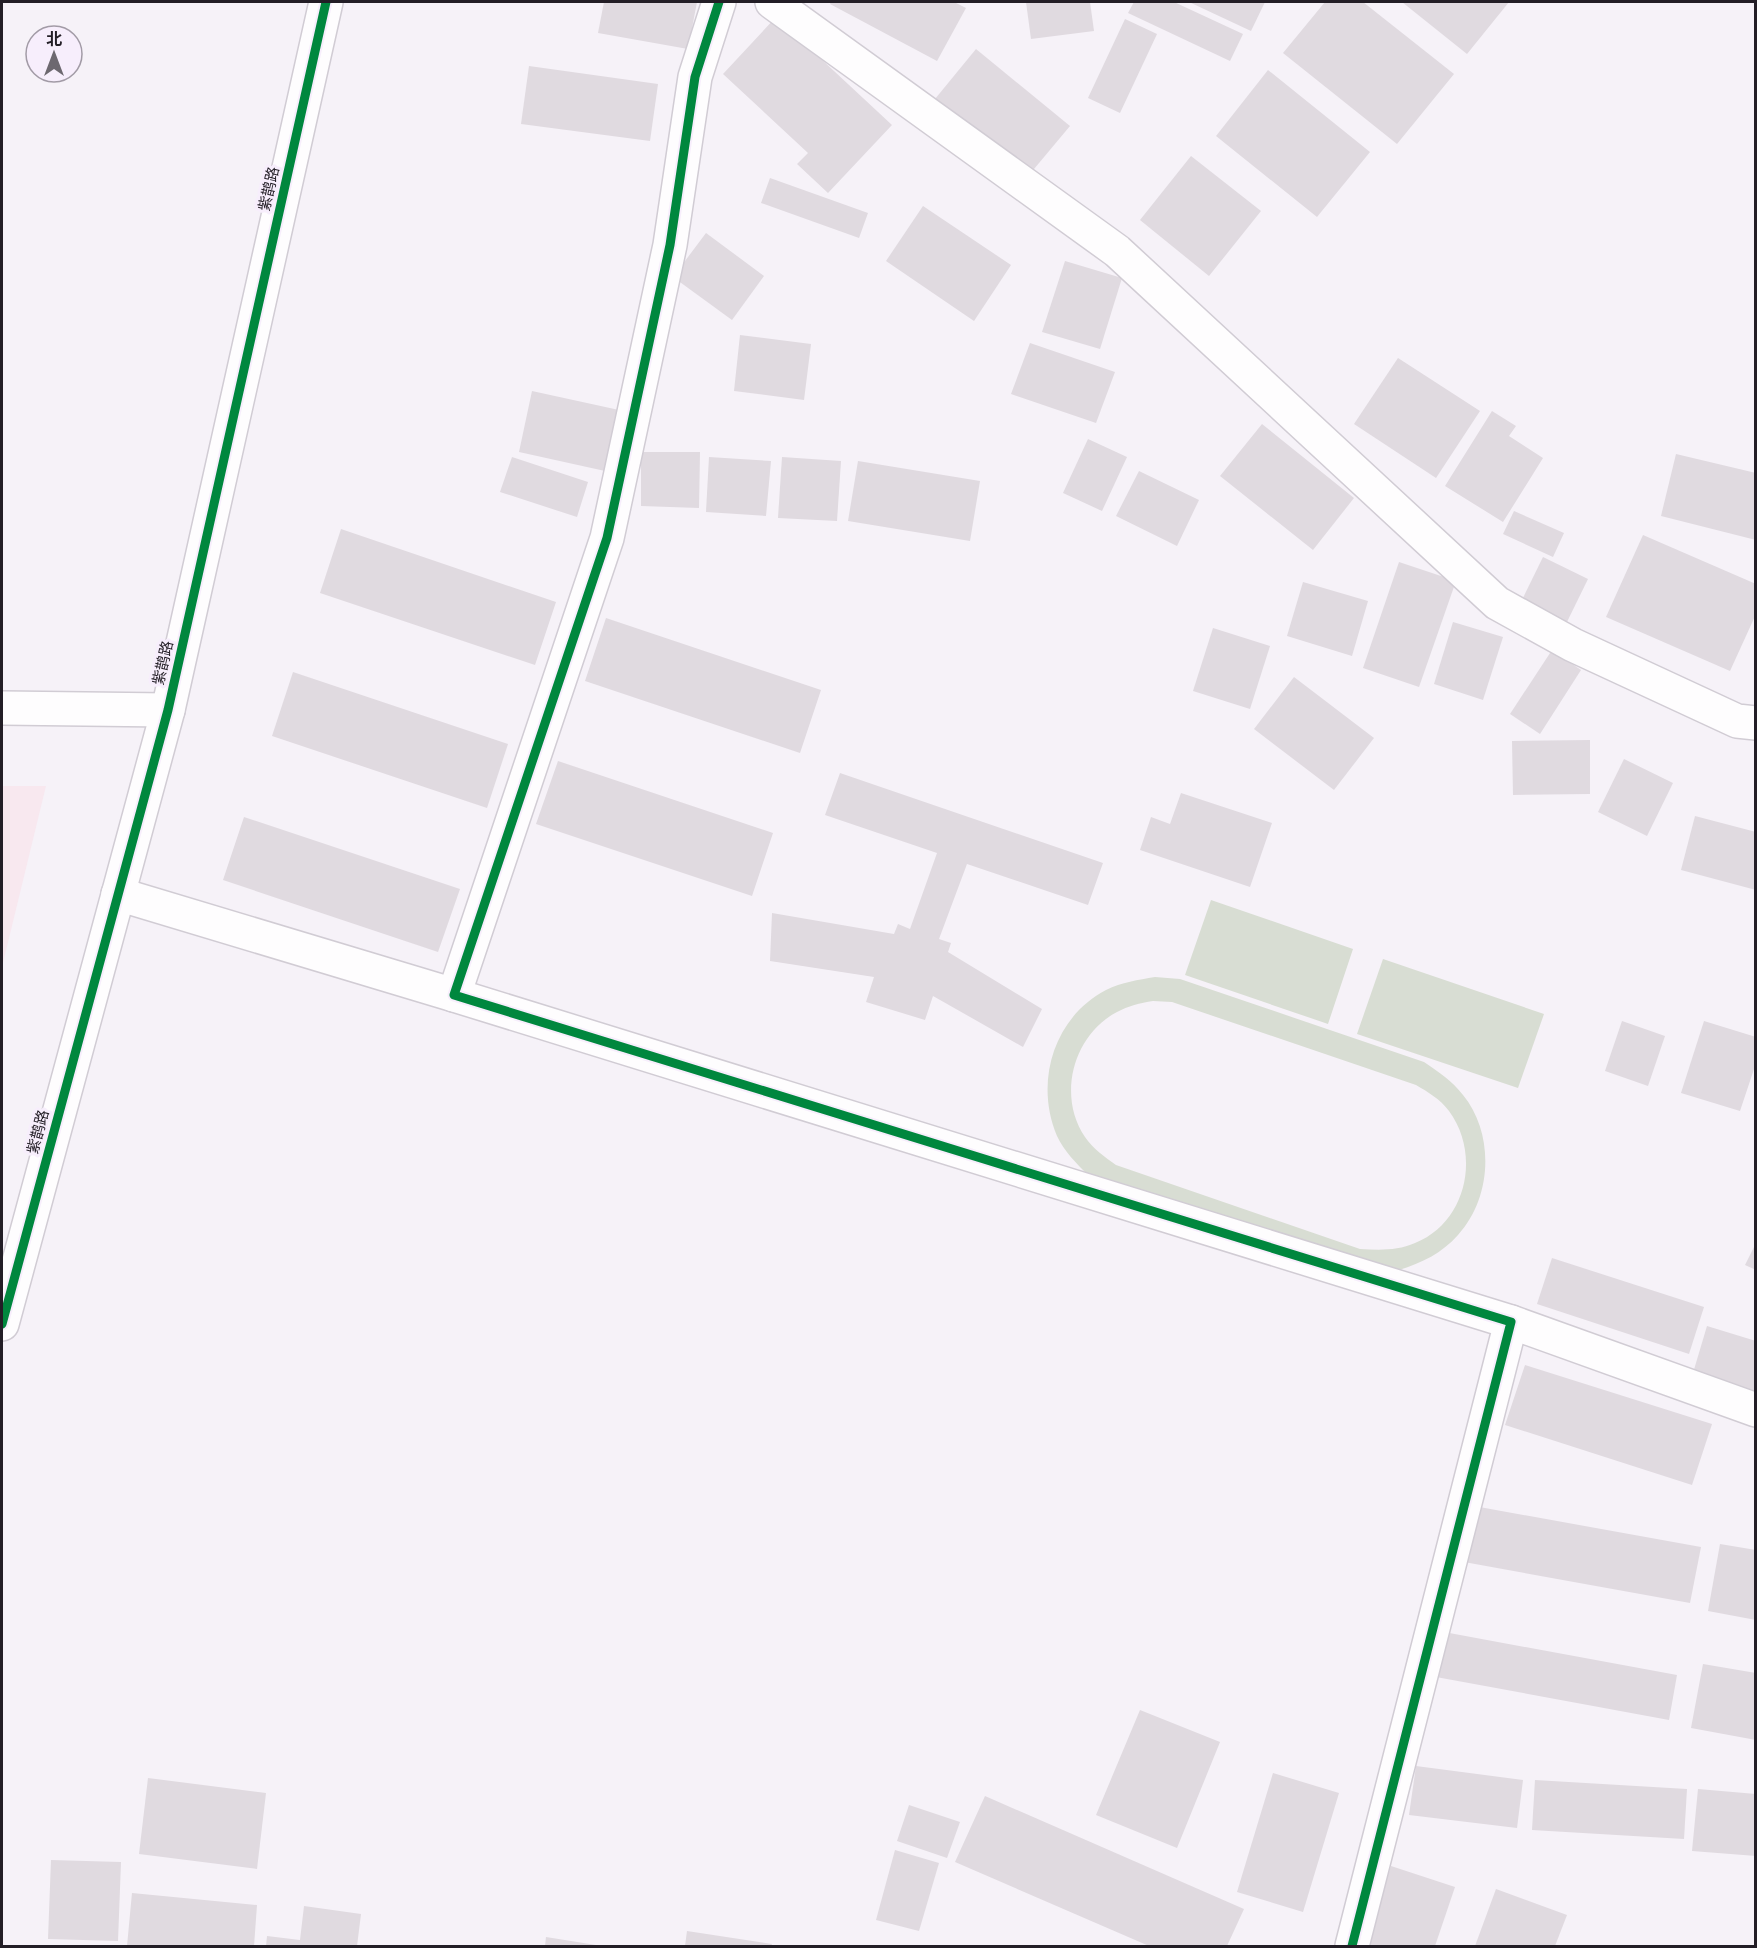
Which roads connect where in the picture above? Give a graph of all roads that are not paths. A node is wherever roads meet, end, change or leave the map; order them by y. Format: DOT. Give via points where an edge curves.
graph roads {
  1 [pos="326,2"];
  2 [pos="719,2"];
  3 [pos="772,2"];
  4 [pos="2,708"];
  5 [pos="168,710"];
  6 [pos="1755,723"];
  7 [pos="118,894"];
  8 [pos="454,995"];
  9 [pos="1511,1322"];
  10 [pos="2,1324"];
  11 [pos="1755,1410"];
  12 [pos="1352,1947"];
  1 -- 5 [label="street, 紫鹊路"];
  2 -- 8 [label="street" via="695,77 670,245 608,538"];
  3 -- 6 [label="street" via="1117,251 1497,603 1583,650 1737,721"];
  4 -- 5 [label="street"];
  5 -- 7 [label="street, 紫鹊路"];
  7 -- 8 [label="street"];
  7 -- 10 [label="street, 紫鹊路"];
  8 -- 9 [label="street"];
  9 -- 11 [label="street"];
  9 -- 12 [label="street"];
}
